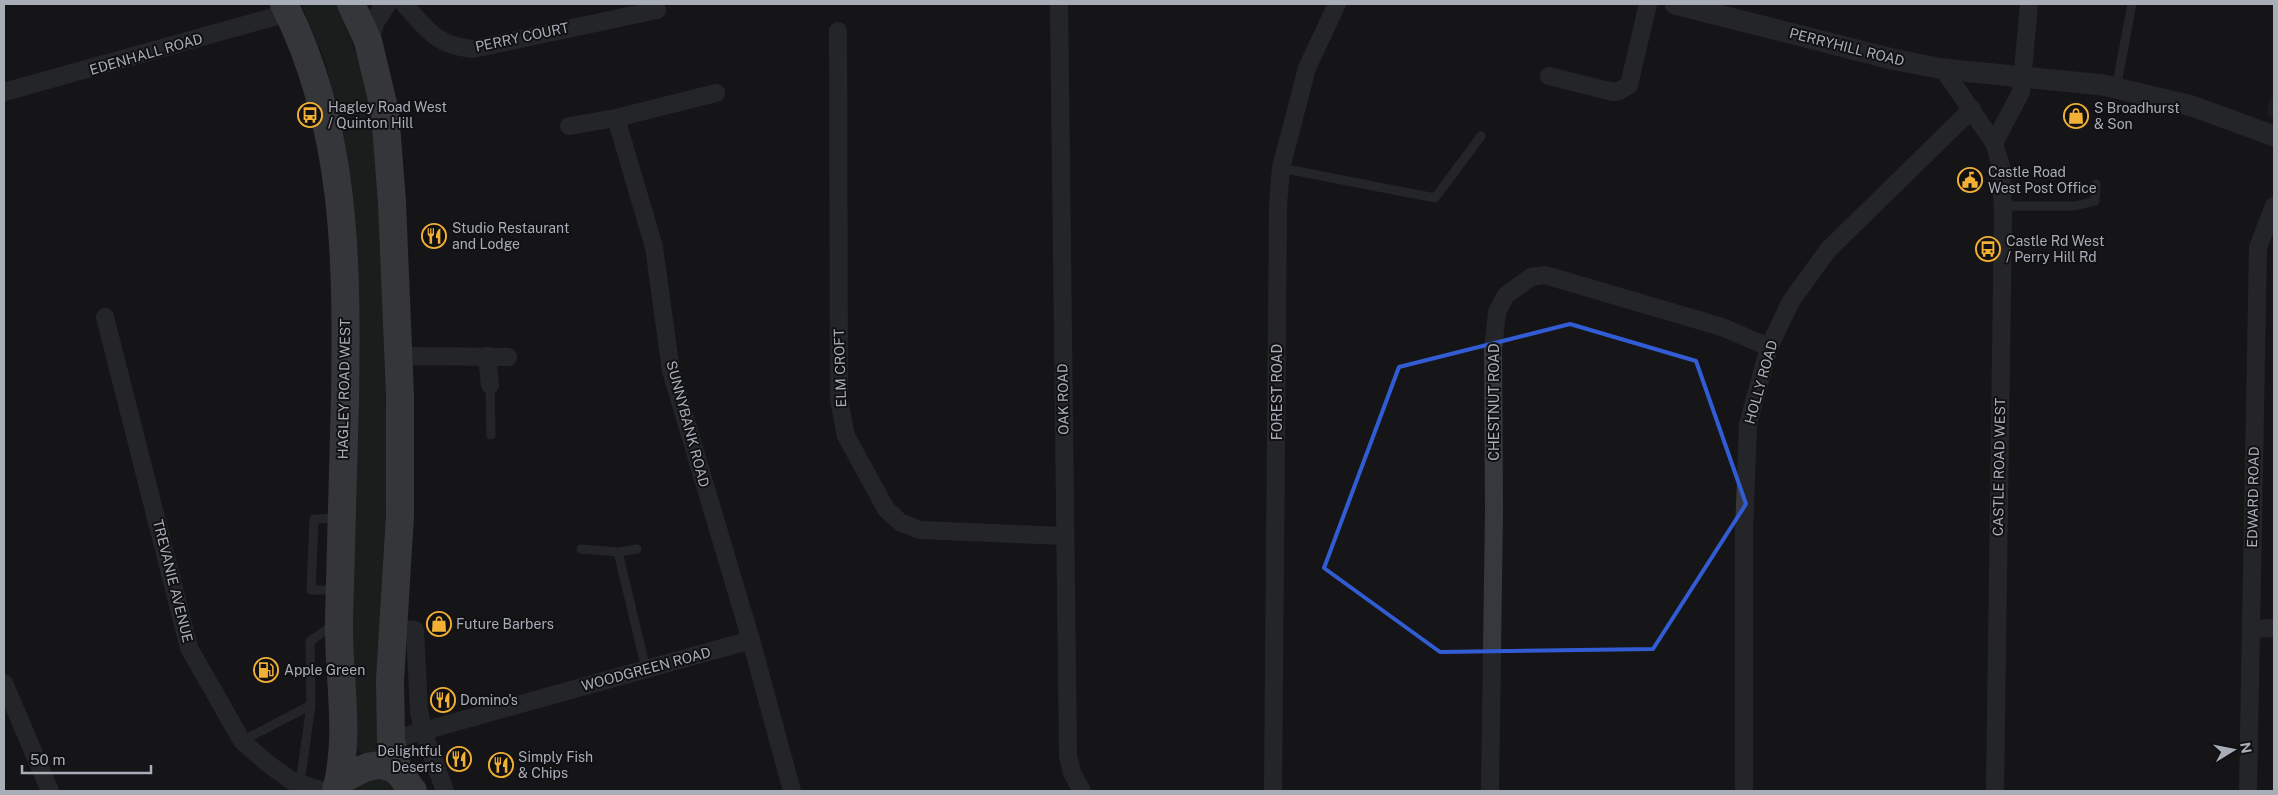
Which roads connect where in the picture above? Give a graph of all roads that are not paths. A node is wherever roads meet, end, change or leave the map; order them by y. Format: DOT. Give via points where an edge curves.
graph roads {
  1 [pos="351,4"];
  2 [pos="386,4"];
  3 [pos="404,4"];
  4 [pos="1059,4"];
  5 [pos="1337,4"];
  6 [pos="1648,4"];
  7 [pos="1675,4"];
  8 [pos="2029,4"];
  9 [pos="2132,4"];
  10 [pos="286,9"];
  11 [pos="657,10"];
  12 [pos="838,31"];
  13 [pos="368,41"];
  14 [pos="1943,68"];
  15 [pos="1549,76"];
  16 [pos="2022,78"];
  17 [pos="2116,89"];
  18 [pos="4,92"];
  19 [pos="716,93"];
  20 [pos="1972,109"];
  21 [pos="616,118"];
  22 [pos="568,126"];
  23 [pos="1481,136"];
  24 [pos="2274,136"];
  25 [pos="1994,144"];
  26 [pos="1281,168"];
  27 [pos="2096,184"];
  28 [pos="2003,206"];
  29 [pos="2274,206"];
  30 [pos="105,317"];
  31 [pos="1768,347"];
  32 [pos="397,356"];
  33 [pos="487,356"];
  34 [pos="508,357"];
  35 [pos="490,386"];
  36 [pos="491,435"];
  37 [pos="1065,536"];
  38 [pos="581,549"];
  39 [pos="637,549"];
  40 [pos="618,552"];
  41 [pos="339,622"];
  42 [pos="393,628"];
  43 [pos="2274,628"];
  44 [pos="2251,629"];
  45 [pos="751,640"];
  46 [pos="646,669"];
  47 [pos="4,683"];
  48 [pos="311,705"];
  49 [pos="423,730"];
  50 [pos="391,740"];
  51 [pos="242,741"];
  52 [pos="405,782"];
  53 [pos="300,784"];
  54 [pos="333,788"];
  55 [pos="48,791"];
  56 [pos="446,791"];
  57 [pos="792,791"];
  58 [pos="1082,791"];
  59 [pos="1273,791"];
  60 [pos="1490,791"];
  61 [pos="1744,791"];
  62 [pos="1995,791"];
  63 [pos="2248,791"];
  1 -- 13 [label="highway"];
  2 -- 13 [label="street" via="374,22"];
  3 -- 11 [label="street, PERRY COURT" via="435,38 454,47 473,49"];
  4 -- 37 [label="street, OAK ROAD"];
  5 -- 26 [label="street, FOREST ROAD" via="1307,68"];
  6 -- 15 [label="street" via="1629,85 1613,92"];
  7 -- 14 [label="street, PERRYHILL ROAD" via="1892,59"];
  8 -- 16 [label="street"];
  9 -- 17 [label="lane"];
  10 -- 18 [label="street, EDENHALL ROAD"];
  10 -- 41 [label="highway, HAGLEY ROAD WEST" via="318,87 338,182 346,348"];
  12 -- 37 [label="street, ELM CROFT" via="839,400 846,436 886,509 900,522 919,530"];
  13 -- 32 [label="highway" via="385,112 392,202"];
  14 -- 16 [label="street, PERRYHILL ROAD"];
  14 -- 20 [label="street, CASTLE ROAD WEST"];
  16 -- 17 [label="street, PERRYHILL ROAD"];
  16 -- 25 [label="street" via="2021,92"];
  17 -- 24 [label="street, PERRYHILL ROAD" via="2192,106"];
  19 -- 21 [label="street"];
  20 -- 25 [label="street, CASTLE ROAD WEST"];
  20 -- 31 [label="street, HOLLY ROAD" via="1828,250 1791,301"];
  21 -- 22 [label="street"];
  21 -- 45 [label="street, SUNNYBANK ROAD" via="654,247 672,371"];
  23 -- 26 [label="lane" via="1435,198"];
  25 -- 28 [label="street, CASTLE ROAD WEST" via="2001,166"];
  26 -- 59 [label="street, FOREST ROAD" via="1278,205"];
  27 -- 28 [label="lane" via="2095,201 2075,206"];
  28 -- 62 [label="street, CASTLE ROAD WEST"];
  29 -- 44 [label="street, EDWARD ROAD" via="2258,247"];
  30 -- 51 [label="street, TREVANIE AVENUE" via="189,648"];
  31 -- 60 [label="street, CHESTNUT ROAD" via="1722,327 1545,275 1531,277 1506,295 1497,312 1493,349"];
  31 -- 61 [label="street, HOLLY ROAD" via="1748,424 1744,542"];
  32 -- 33 [label="street"];
  32 -- 42 [label="highway" via="400,515"];
  33 -- 34 [label="street"];
  33 -- 35 [label="street"];
  35 -- 36 [label="lane"];
  37 -- 58 [label="street, OAK ROAD" via="1068,756 1072,773"];
  38 -- 40 [label="lane"];
  39 -- 40 [label="lane"];
  40 -- 46 [label="lane"];
  41 -- 48 [label="lane" via="310,641"];
  41 -- 54 [label="highway, HAGLEY ROAD WEST" via="344,746"];
  42 -- 49 [label="street" via="415,630"];
  42 -- 50 [label="highway"];
  43 -- 44 [label="street"];
  44 -- 63 [label="street, EDWARD ROAD"];
  45 -- 46 [label="street, WOODGREEN ROAD"];
  45 -- 57 [label="street"];
  46 -- 49 [label="street, WOODGREEN ROAD"];
  47 -- 55 [label="street"];
  48 -- 51 [label="lane"];
  48 -- 53 [label="lane"];
  49 -- 50 [label="street, WOODGREEN ROAD"];
  49 -- 56 [label="street"];
  50 -- 52 [label="highway"];
  51 -- 53 [label="street, TREVANIE AVENUE" via="267,763"];
  52 -- 54 [label="highway" via="385,766 377,764 366,767"];
  53 -- 54 [label="street, TREVANIE AVENUE"];
}
